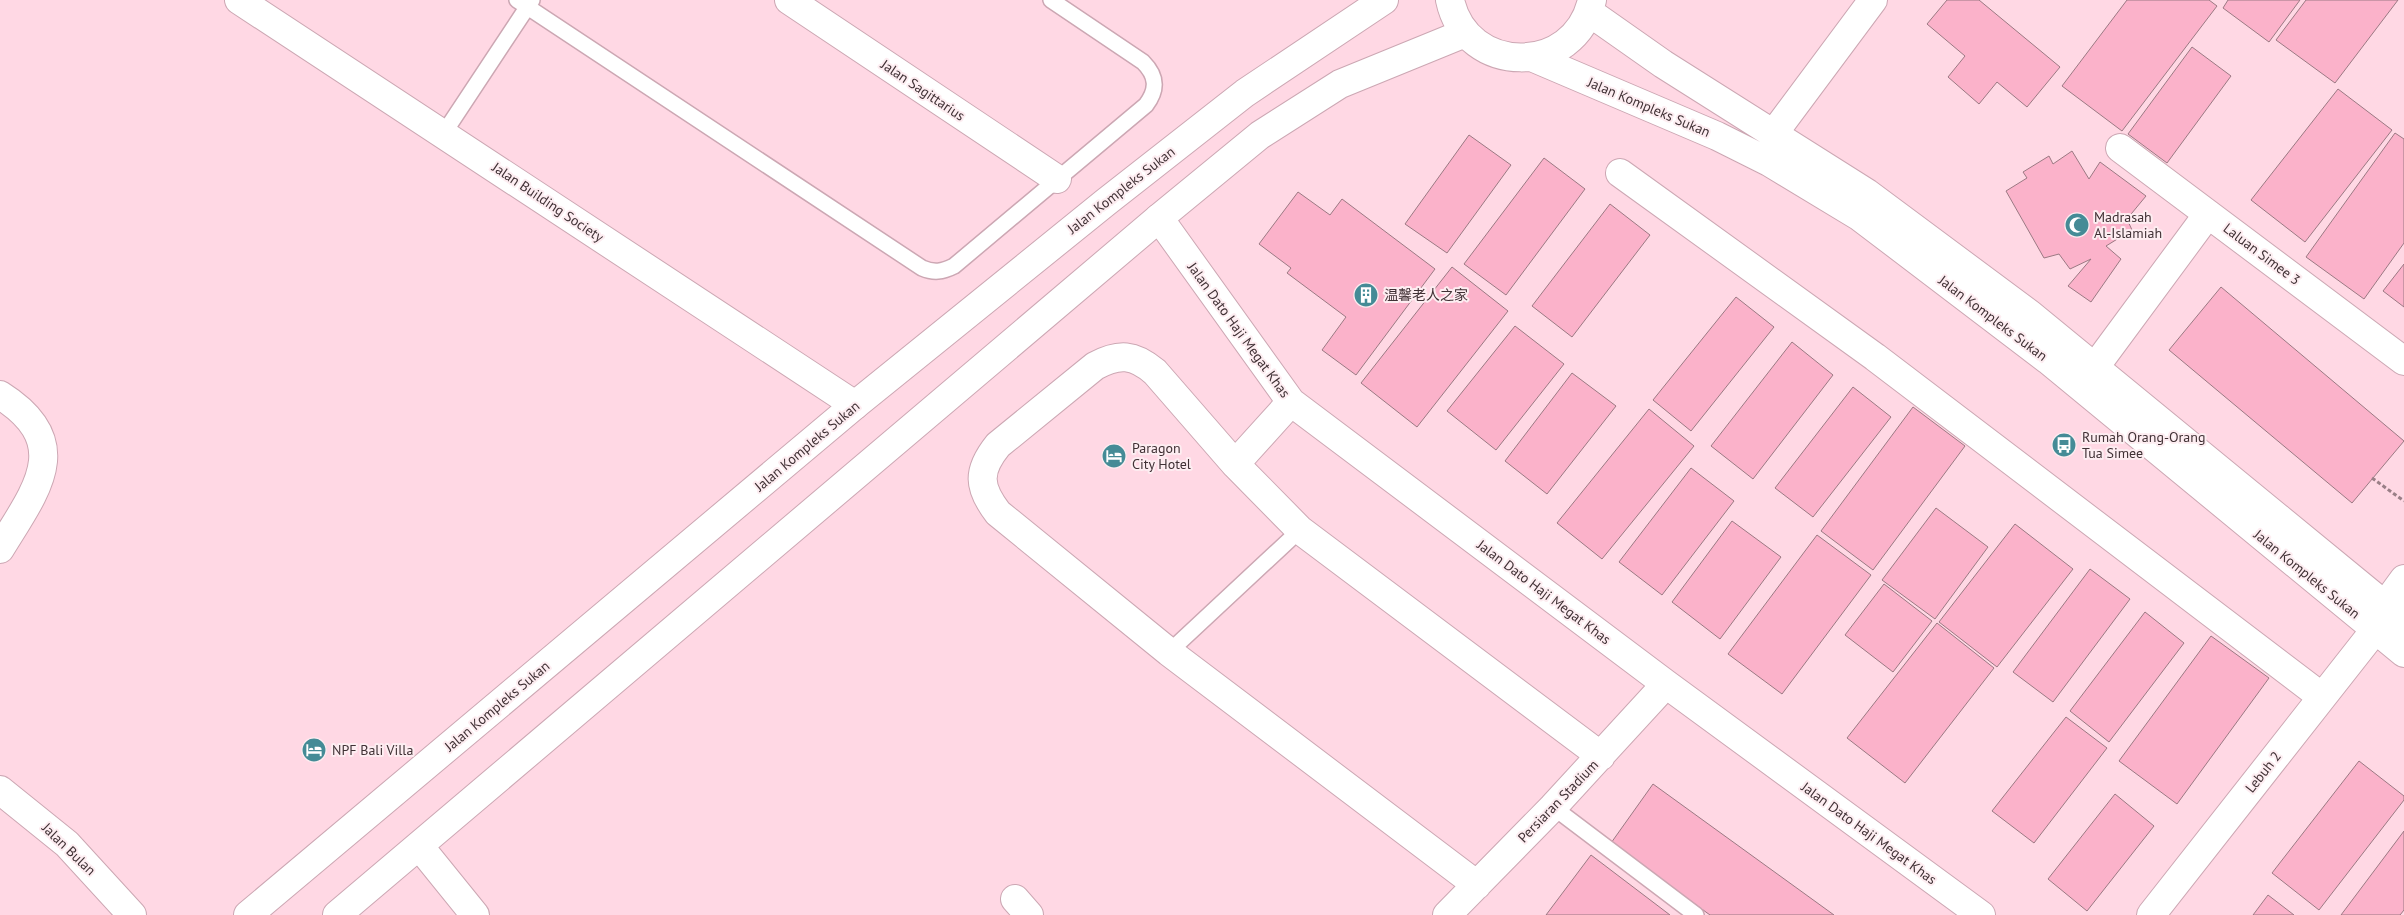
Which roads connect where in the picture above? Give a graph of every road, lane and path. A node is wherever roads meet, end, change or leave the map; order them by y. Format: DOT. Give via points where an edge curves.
graph roads {
  1 [pos="238,0"];
  2 [pos="789,0"];
  3 [pos="1051,0"];
  4 [pos="1384,0"];
  5 [pos="1450,0"];
  6 [pos="1873,0"];
  7 [pos="525,2"];
  8 [pos="1590,6"];
  9 [pos="1465,33"];
  10 [pos="1534,58"];
  11 [pos="444,133"];
  12 [pos="1774,133"];
  13 [pos="2120,148"];
  14 [pos="1620,173"];
  15 [pos="1057,179"];
  16 [pos="2208,214"];
  17 [pos="1159,218"];
  18 [pos="2404,361"];
  19 [pos="2095,367"];
  20 [pos="0,395"];
  21 [pos="1291,402"];
  22 [pos="856,405"];
  23 [pos="1235,464"];
  24 [pos="2372,478"];
  25 [pos="2404,501"];
  26 [pos="1300,530"];
  27 [pos="0,549"];
  28 [pos="2404,579"];
  29 [pos="2388,619"];
  30 [pos="1169,652"];
  31 [pos="2404,653"];
  32 [pos="1666,684"];
  33 [pos="2322,697"];
  34 [pos="1601,756"];
  35 [pos="0,790"];
  36 [pos="1553,807"];
  37 [pos="420,847"];
  38 [pos="1477,885"];
  39 [pos="132,915"];
  40 [pos="248,915"];
  41 [pos="337,915"];
  42 [pos="475,915"];
  43 [pos="1446,915"];
  44 [pos="1696,915"];
  45 [pos="1981,915"];
  46 [pos="2151,915"];
  1 -- 11 [label="street, Jalan Building Society"];
  2 -- 15 [label="street, Jalan Sagittarius"];
  3 -- 15 [label="lane" via="1143,62 1152,71 1155,83 1153,96 1146,105"];
  4 -- 22 [label="street, Jalan Kompleks Sukan" via="1245,93"];
  5 -- 9 [label="street, Jalan Kompleks Sukan" via="1452,13"];
  6 -- 12 [label="street"];
  7 -- 11 [label="lane"];
  7 -- 15 [label="lane" via="914,263 933,272 954,266"];
  8 -- 10 [label="street, Jalan Kompleks Sukan" via="1576,33 1558,49"];
  8 -- 12 [label="street, Jalan Kompleks Sukan" via="1664,64"];
  9 -- 10 [label="street, Jalan Kompleks Sukan" via="1484,49 1508,58"];
  9 -- 17 [label="street" via="1340,84 1260,135"];
  10 -- 29 [label="street, Jalan Kompleks Sukan" via="1717,136 1769,162 1860,217"];
  11 -- 22 [label="street, Jalan Building Society"];
  12 -- 19 [label="street, Jalan Kompleks Sukan" via="1868,193 2031,314"];
  13 -- 16 [label="street, Laluan Simee 3"];
  14 -- 33 [label="street" via="1875,357"];
  16 -- 18 [label="street, Laluan Simee 3"];
  16 -- 19 [label="street"];
  17 -- 21 [label="street, Jalan Dato Haji Megat Khas"];
  17 -- 37 [label="street"];
  19 -- 29 [label="street, Jalan Kompleks Sukan"];
  20 -- 27 [label="street" via="28,417 39,434 44,454 42,474 34,493"];
  21 -- 23 [label="street"];
  21 -- 32 [label="street, Jalan Dato Haji Megat Khas"];
  22 -- 40 [label="street, Jalan Kompleks Sukan"];
  23 -- 26 [label="street"];
  23 -- 30 [label="street" via="1155,372 1143,361 1126,357 1110,358 1095,366 998,445 986,460 982,479 986,498 998,513"];
  24 -- 25 [label="path"];
  26 -- 30 [label="lane"];
  26 -- 34 [label="street"];
  28 -- 29 [label="street, Lebuh 2"];
  29 -- 31 [label="street, Jalan Kompleks Sukan"];
  29 -- 33 [label="street, Lebuh 2"];
  30 -- 38 [label="street"];
  32 -- 34 [label="street, Persiaran Stadium"];
  32 -- 45 [label="street, Jalan Dato Haji Megat Khas"];
  33 -- 46 [label="street, Lebuh 2"];
  34 -- 36 [label="street, Persiaran Stadium"];
  35 -- 39 [label="street, Jalan Bulan" via="67,844"];
  36 -- 38 [label="street, Persiaran Stadium"];
  36 -- 44 [label="lane"];
  37 -- 41 [label="street"];
  37 -- 42 [label="street"];
  38 -- 43 [label="street, Persiaran Stadium"];
}
